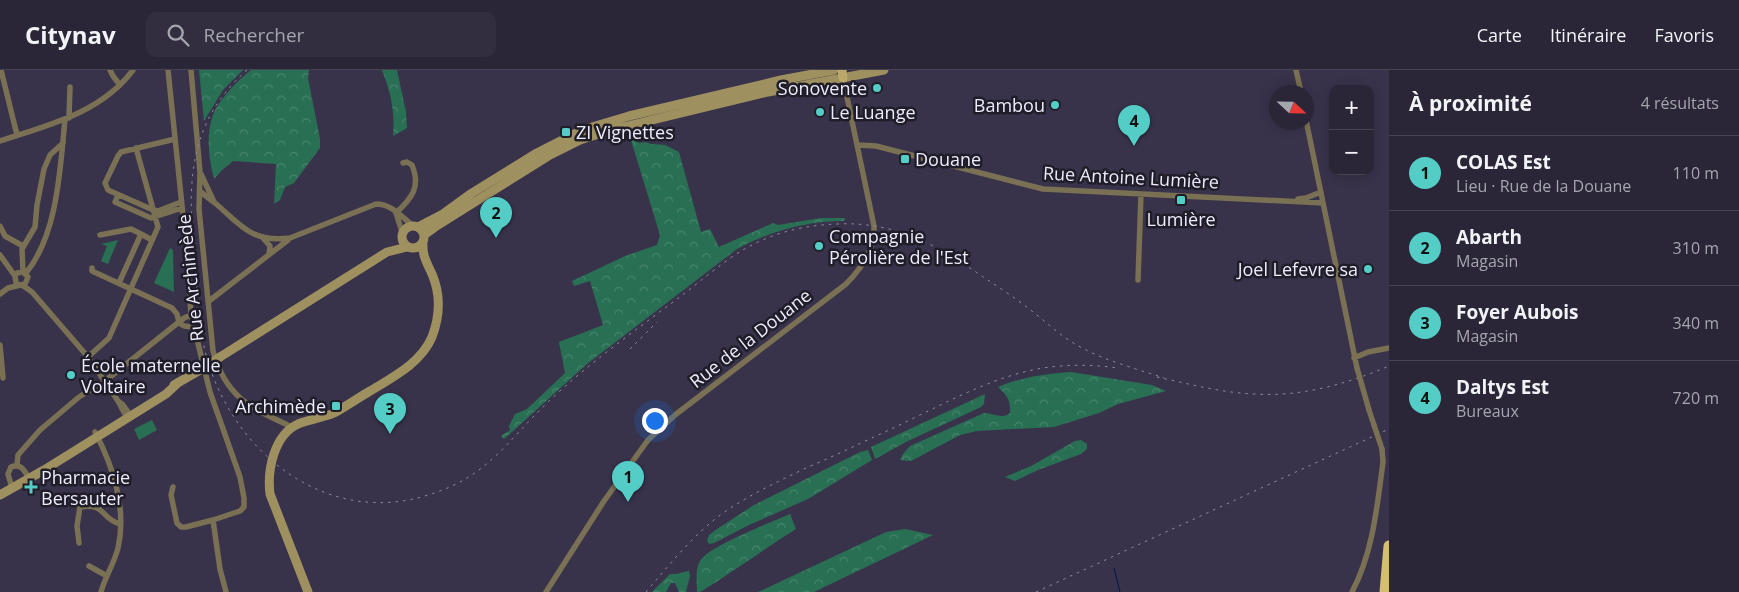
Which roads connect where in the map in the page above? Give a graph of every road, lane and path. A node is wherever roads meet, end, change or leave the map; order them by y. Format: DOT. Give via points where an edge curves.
graph roads {
  1 [pos="1,70"];
  2 [pos="110,70"];
  3 [pos="133,70"];
  4 [pos="168,70"];
  5 [pos="192,70"];
  6 [pos="834,70"];
  7 [pos="884,70"];
  8 [pos="1296,70"];
  9 [pos="842,74"];
  10 [pos="120,85"];
  11 [pos="1299,85"];
  12 [pos="70,87"];
  13 [pos="67,119"];
  14 [pos="1308,130"];
  15 [pos="17,135"];
  16 [pos="175,139"];
  17 [pos="0,141"];
  18 [pos="63,143"];
  19 [pos="858,145"];
  20 [pos="136,148"];
  21 [pos="403,163"];
  22 [pos="200,172"];
  23 [pos="200,192"];
  24 [pos="1321,192"];
  25 [pos="1141,194"];
  26 [pos="118,195"];
  27 [pos="1288,200"];
  28 [pos="214,202"];
  29 [pos="1323,203"];
  30 [pos="182,205"];
  31 [pos="153,210"];
  32 [pos="396,213"];
  33 [pos="200,214"];
  34 [pos="155,217"];
  35 [pos="343,217"];
  36 [pos="348,224"];
  37 [pos="0,226"];
  38 [pos="415,226"];
  39 [pos="141,234"];
  40 [pos="100,235"];
  41 [pos="402,235"];
  42 [pos="264,238"];
  43 [pos="290,238"];
  44 [pos="423,239"];
  45 [pos="152,240"];
  46 [pos="23,246"];
  47 [pos="408,247"];
  48 [pos="388,252"];
  49 [pos="269,254"];
  50 [pos="0,255"];
  51 [pos="423,256"];
  52 [pos="92,268"];
  53 [pos="20,277"];
  54 [pos="1138,280"];
  55 [pos="119,283"];
  56 [pos="130,289"];
  57 [pos="32,292"];
  58 [pos="0,294"];
  59 [pos="209,301"];
  60 [pos="190,315"];
  61 [pos="179,323"];
  62 [pos="193,327"];
  63 [pos="0,346"];
  64 [pos="1389,348"];
  65 [pos="88,357"];
  66 [pos="1354,358"];
  67 [pos="4,378"];
  68 [pos="105,381"];
  69 [pos="127,415"];
  70 [pos="292,427"];
  71 [pos="96,434"];
  72 [pos="17,466"];
  73 [pos="29,478"];
  74 [pos="173,487"];
  75 [pos="12,488"];
  76 [pos="0,495"];
  77 [pos="213,520"];
  78 [pos="120,524"];
  79 [pos="79,543"];
  80 [pos="1389,546"];
  81 [pos="89,566"];
  82 [pos="107,576"];
  83 [pos="102,592"];
  84 [pos="226,592"];
  85 [pos="308,592"];
  86 [pos="546,592"];
  87 [pos="1352,592"];
  88 [pos="1385,592"];
  1 -- 15 [label="street"];
  2 -- 10 [label="street"];
  3 -- 10 [label="street"];
  4 -- 16 [label="street"];
  5 -- 22 [label="street, Rue Archimède"];
  6 -- 38 [label="main road" via="648,111 582,130 535,154 443,214"];
  7 -- 9 [label="main road"];
  8 -- 11 [label="street"];
  9 -- 19 [label="street, Rue de la Douane"];
  9 -- 44 [label="main road" via="580,140 506,182 435,227"];
  10 -- 13 [label="street" via="90,108"];
  12 -- 13 [label="street"];
  13 -- 15 [label="street"];
  13 -- 18 [label="street"];
  14 -- 24 [label="street"];
  15 -- 17 [label="street"];
  16 -- 20 [label="street"];
  16 -- 30 [label="street"];
  18 -- 46 [label="street" via="47,161 35,227"];
  18 -- 53 [label="street" via="60,175 47,234 40,252"];
  19 -- 25 [label="street, Rue Antoine Lumière" via="876,146 1043,189"];
  19 -- 86 [label="street, Rue de la Douane" via="874,230 872,244 860,267 846,284 675,415 648,440 604,501"];
  20 -- 26 [label="street" via="118,156 105,183 108,190"];
  20 -- 31 [label="street"];
  21 -- 32 [label="street" via="412,165 416,182 410,200"];
  22 -- 23 [label="street, Rue Archimède"];
  22 -- 28 [label="street"];
  23 -- 28 [label="street"];
  23 -- 33 [label="street, Rue Archimède"];
  24 -- 27 [label="street, Rue Antoine Lumière"];
  24 -- 29 [label="street"];
  25 -- 27 [label="street, Rue Antoine Lumière"];
  25 -- 54 [label="street"];
  26 -- 31 [label="street"];
  26 -- 34 [label="street" via="115,202"];
  27 -- 29 [label="street, Rue Antoine Lumière"];
  28 -- 33 [label="street" via="203,204"];
  28 -- 42 [label="street" via="245,230"];
  29 -- 66 [label="street"];
  30 -- 31 [label="street"];
  30 -- 34 [label="street"];
  30 -- 60 [label="street"];
  31 -- 34 [label="street"];
  32 -- 35 [label="street" via="388,206 376,204"];
  32 -- 38 [label="street"];
  32 -- 41 [label="street"];
  33 -- 59 [label="street, Rue Archimède"];
  34 -- 45 [label="street" via="158,227"];
  35 -- 36 [label="street"];
  35 -- 43 [label="street"];
  37 -- 46 [label="street" via="5,236"];
  38 -- 41 [label="main road" via="406,227"];
  38 -- 44 [label="main road"];
  39 -- 40 [label="street" via="131,230"];
  39 -- 45 [label="street"];
  39 -- 55 [label="street"];
  41 -- 47 [label="main road"];
  41 -- 48 [label="main road"];
  42 -- 43 [label="street"];
  42 -- 49 [label="street" via="270,246"];
  43 -- 49 [label="street"];
  44 -- 47 [label="main road" via="417,247"];
  44 -- 51 [label="main road"];
  45 -- 56 [label="street"];
  46 -- 53 [label="street"];
  47 -- 48 [label="main road"];
  47 -- 51 [label="main road"];
  48 -- 69 [label="main road, bridge"];
  49 -- 59 [label="street"];
  50 -- 53 [label="street"];
  51 -- 70 [label="main road" via="439,301 439,313 427,346 400,372 348,405 332,414"];
  52 -- 55 [label="street" via="92,272"];
  53 -- 57 [label="street"];
  53 -- 57 [label="street" via="28,281"];
  53 -- 58 [label="street"];
  55 -- 56 [label="street"];
  56 -- 61 [label="street" via="176,311"];
  56 -- 65 [label="street" via="109,338"];
  57 -- 65 [label="street"];
  59 -- 70 [label="street, Rue Archimède" via="213,351 220,373 230,389 260,412"];
  60 -- 61 [label="street"];
  60 -- 62 [label="street"];
  61 -- 62 [label="street"];
  61 -- 68 [label="street"];
  62 -- 77 [label="street" via="244,498 244,507 240,511"];
  63 -- 67 [label="street"];
  64 -- 66 [label="street"];
  65 -- 68 [label="street"];
  66 -- 87 [label="street, bridge" via="1382,449 1383,462 1370,549"];
  68 -- 69 [label="street"];
  68 -- 72 [label="street" via="79,397 40,430 18,454"];
  69 -- 71 [label="main road"];
  70 -- 85 [label="main road" via="277,447 269,485 272,503"];
  71 -- 73 [label="main road"];
  71 -- 78 [label="street" via="114,475"];
  72 -- 73 [label="street"];
  72 -- 75 [label="street" via="11,467 8,474"];
  73 -- 75 [label="main road"];
  74 -- 77 [label="street" via="170,495 177,524 186,527"];
  75 -- 76 [label="main road"];
  77 -- 84 [label="street"];
  78 -- 79 [label="street" via="112,522 92,506 80,508"];
  78 -- 82 [label="street" via="115,559"];
  80 -- 88 [label="highway"];
  81 -- 82 [label="street"];
  82 -- 83 [label="street"];
}
